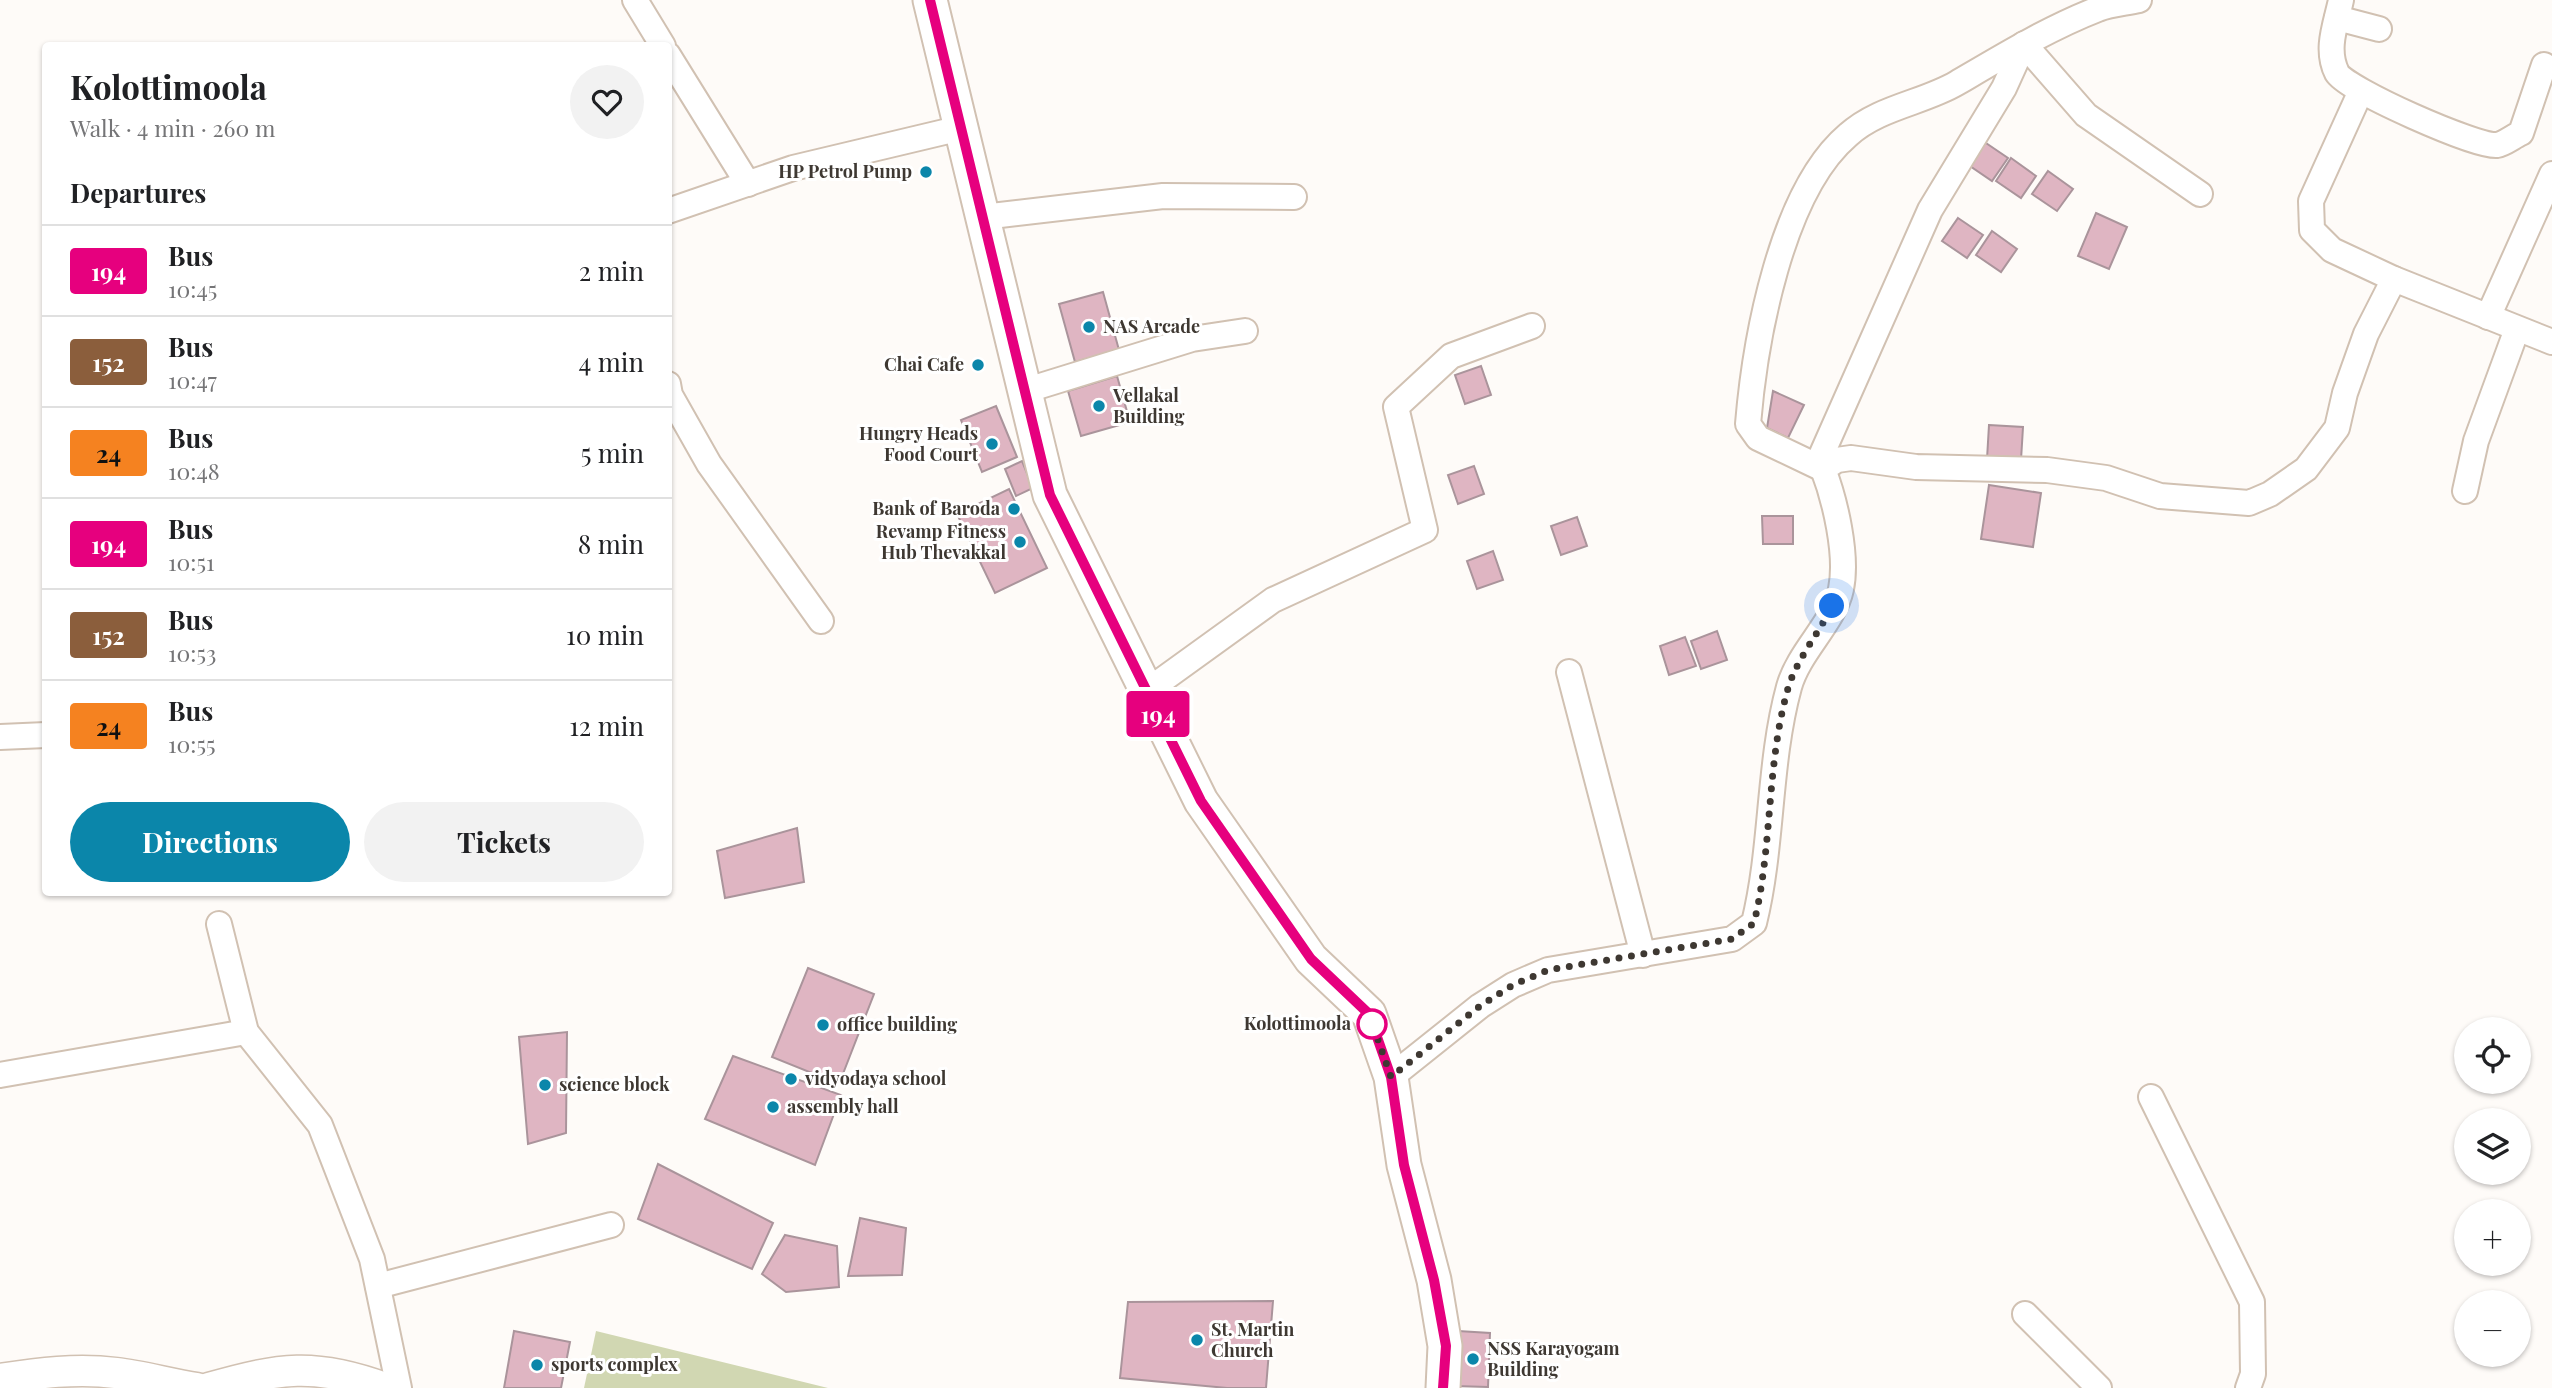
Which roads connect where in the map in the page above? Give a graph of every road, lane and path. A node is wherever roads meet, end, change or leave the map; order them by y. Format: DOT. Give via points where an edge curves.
graph roads {
  1 [pos="635,0"];
  2 [pos="930,0"];
  3 [pos="2139,0"];
  4 [pos="2339,9"];
  5 [pos="2379,29"];
  6 [pos="661,42"];
  7 [pos="2024,44"];
  8 [pos="672,61"];
  9 [pos="2544,65"];
  10 [pos="2360,93"];
  11 [pos="961,128"];
  12 [pos="2552,174"];
  13 [pos="748,184"];
  14 [pos="2200,194"];
  15 [pos="1294,197"];
  16 [pos="672,210"];
  17 [pos="983,217"];
  18 [pos="2394,279"];
  19 [pos="2487,317"];
  20 [pos="1532,326"];
  21 [pos="2517,329"];
  22 [pos="1245,331"];
  23 [pos="2552,342"];
  24 [pos="1024,391"];
  25 [pos="672,399"];
  26 [pos="1820,467"];
  27 [pos="2465,491"];
  28 [pos="821,621"];
  29 [pos="1569,672"];
  30 [pos="1147,691"];
  31 [pos="42,735"];
  32 [pos="0,737"];
  33 [pos="219,924"];
  34 [pos="1643,955"];
  35 [pos="246,1032"];
  36 [pos="0,1075"];
  37 [pos="1391,1077"];
  38 [pos="2151,1097"];
  39 [pos="611,1225"];
  40 [pos="378,1286"];
  41 [pos="2025,1314"];
  42 [pos="0,1379"];
  43 [pos="197,1388"];
  44 [pos="209,1388"];
  45 [pos="385,1388"];
  46 [pos="399,1388"];
  47 [pos="1443,1388"];
  48 [pos="2099,1388"];
  49 [pos="2248,1388"];
  1 -- 6 [label="street"];
  2 -- 11 [label="main road"];
  3 -- 7 [label="street" via="2099,8"];
  4 -- 5 [label="street"];
  4 -- 10 [label="street" via="2330,48 2338,75"];
  7 -- 14 [label="street" via="2085,115"];
  7 -- 26 [label="street" via="2004,88 1930,210"];
  7 -- 26 [label="street" via="1950,87 1890,110 1848,134 1819,167 1805,195 1776,268 1760,329 1748,424 1758,438"];
  8 -- 13 [label="street"];
  9 -- 10 [label="street" via="2521,133 2497,145 2475,141"];
  10 -- 18 [label="street" via="2311,201 2312,230 2332,250"];
  11 -- 13 [label="street" via="793,168"];
  11 -- 17 [label="main road"];
  12 -- 19 [label="street"];
  13 -- 16 [label="street"];
  15 -- 17 [label="street" via="1163,196"];
  17 -- 24 [label="main road"];
  18 -- 19 [label="street"];
  18 -- 26 [label="street" via="2365,334 2337,428 2306,469 2249,503 2160,496 2106,478 2047,470 1916,467 1851,458"];
  19 -- 21 [label="street"];
  20 -- 30 [label="street" via="1451,356 1396,407 1425,530 1273,600"];
  21 -- 23 [label="street"];
  21 -- 27 [label="street" via="2476,441"];
  22 -- 24 [label="street" via="1192,339"];
  24 -- 30 [label="main road" via="1050,495"];
  25 -- 28 [label="street" via="709,464"];
  26 -- 34 [label="street" via="1837,522 1840,589 1789,686 1754,923 1732,939"];
  29 -- 34 [label="street"];
  30 -- 37 [label="main road" via="1201,801 1311,959 1369,1014"];
  31 -- 32 [label="street"];
  33 -- 35 [label="street"];
  34 -- 37 [label="street" via="1548,970 1513,985"];
  35 -- 36 [label="street"];
  35 -- 40 [label="street" via="320,1125 372,1259"];
  37 -- 47 [label="main road" via="1404,1165 1446,1346"];
  38 -- 49 [label="street" via="2252,1302 2253,1374"];
  39 -- 40 [label="street"];
  40 -- 46 [label="street"];
  41 -- 48 [label="street"];
  42 -- 43 [label="street" via="86,1371"];
  44 -- 45 [label="street" via="280,1370 314,1368"];
}
